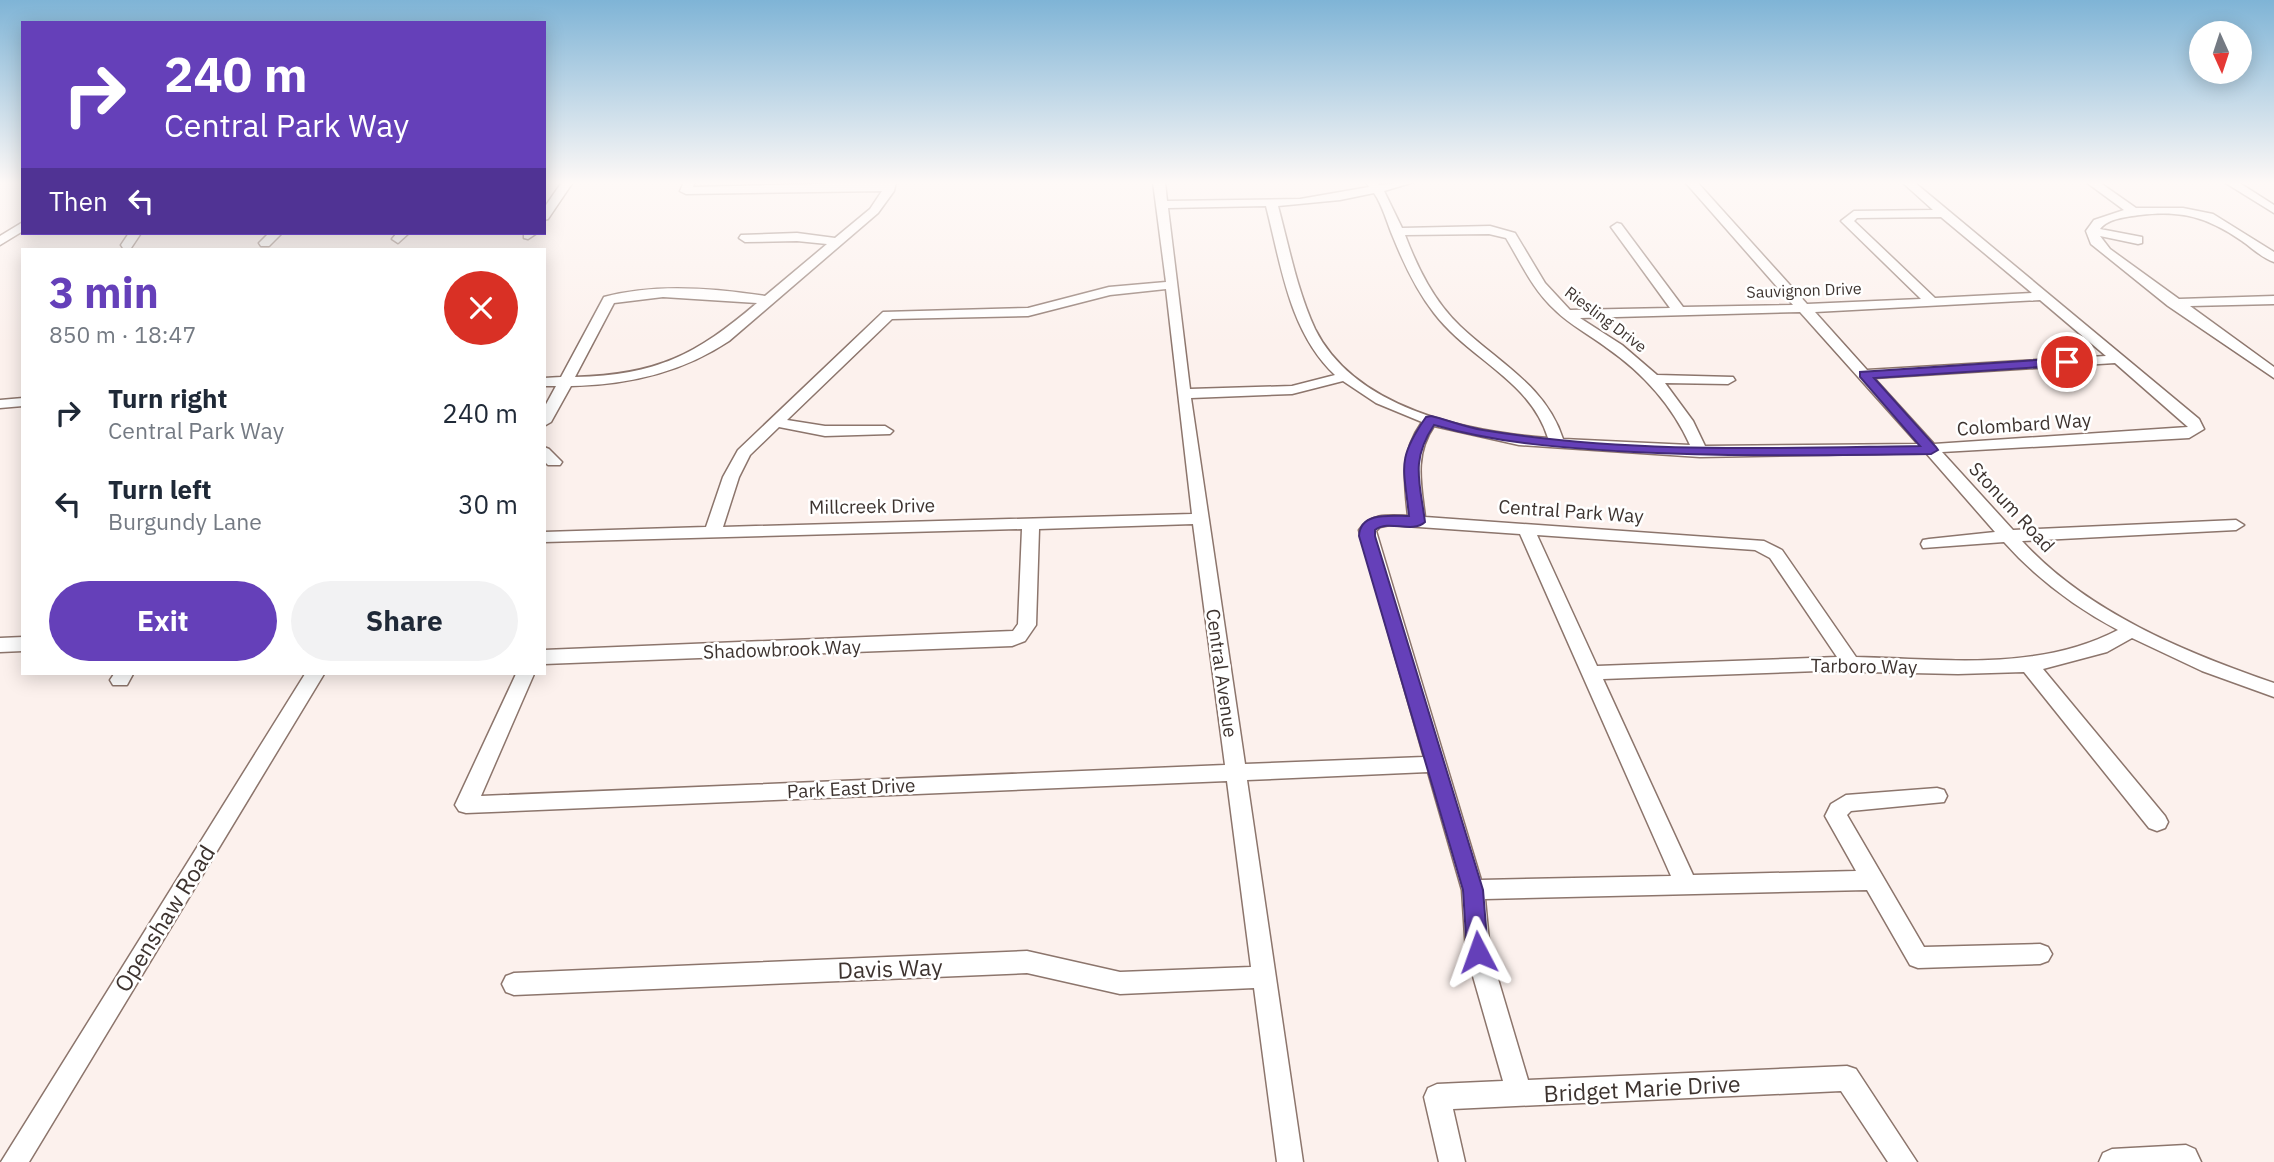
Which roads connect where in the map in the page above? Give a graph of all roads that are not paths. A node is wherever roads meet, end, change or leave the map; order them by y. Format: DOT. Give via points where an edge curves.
graph roads {
  1 [pos="133,236"];
  2 [pos="272,236"];
  3 [pos="845,236"];
  4 [pos="1166,236"];
  5 [pos="1281,236"];
  6 [pos="1400,236"];
  7 [pos="1509,236"];
  8 [pos="1623,236"];
  9 [pos="1739,236"];
  10 [pos="1863,236"];
  11 [pos="1972,236"];
  12 [pos="2094,236"];
  13 [pos="2119,236"];
  14 [pos="2241,236"];
  15 [pos="745,238"];
  16 [pos="2138,240"];
  17 [pos="265,243"];
  18 [pos="837,243"];
  19 [pos="127,245"];
  20 [pos="2274,258"];
  21 [pos="1173,285"];
  22 [pos="2043,296"];
  23 [pos="2274,300"];
  24 [pos="769,301"];
  25 [pos="1932,302"];
  26 [pos="2173,303"];
  27 [pos="1803,308"];
  28 [pos="1679,311"];
  29 [pos="1566,314"];
  30 [pos="2118,359"];
  31 [pos="1864,374"];
  32 [pos="2274,374"];
  33 [pos="1346,376"];
  34 [pos="1654,379"];
  35 [pos="1728,380"];
  36 [pos="546,382"];
  37 [pos="568,382"];
  38 [pos="1184,394"];
  39 [pos="21,402"];
  40 [pos="0,404"];
  41 [pos="546,419"];
  42 [pos="1431,420"];
  43 [pos="774,422"];
  44 [pos="885,431"];
  45 [pos="1557,444"];
  46 [pos="1931,450"];
  47 [pos="1700,452"];
  48 [pos="1200,519"];
  49 [pos="1417,522"];
  50 [pos="1031,523"];
  51 [pos="2236,525"];
  52 [pos="1526,529"];
  53 [pos="713,531"];
  54 [pos="2007,536"];
  55 [pos="546,537"];
  56 [pos="1929,544"];
  57 [pos="2131,631"];
  58 [pos="21,644"];
  59 [pos="0,645"];
  60 [pos="546,657"];
  61 [pos="1851,664"];
  62 [pos="2028,664"];
  63 [pos="1591,673"];
  64 [pos="314,675"];
  65 [pos="526,675"];
  66 [pos="2274,690"];
  67 [pos="1436,764"];
  68 [pos="1235,771"];
  69 [pos="1937,796"];
  70 [pos="2157,822"];
  71 [pos="1871,880"];
  72 [pos="1686,884"];
  73 [pos="1473,890"];
  74 [pos="2040,954"];
  75 [pos="1264,977"];
  76 [pos="514,984"];
  77 [pos="1520,1093"];
  78 [pos="2187,1160"];
  79 [pos="14,1162"];
  80 [pos="1290,1162"];
  81 [pos="1452,1162"];
  82 [pos="1904,1162"];
  83 [pos="2112,1162"];
  1 -- 19 [label="street"];
  2 -- 17 [label="street"];
  3 -- 18 [label="street"];
  4 -- 21 [label="street, Central Avenue"];
  5 -- 33 [label="street, Colombard Way" via="1311,336"];
  6 -- 45 [label="street" via="1439,312 1467,341 1530,391 1549,418"];
  7 -- 29 [label="street, Riesling Drive" via="1544,290"];
  8 -- 28 [label="street"];
  9 -- 27 [label="street, Stonum Road"];
  10 -- 25 [label="street"];
  11 -- 22 [label="street"];
  12 -- 26 [label="street" via="2106,252"];
  13 -- 16 [label="street"];
  14 -- 20 [label="street"];
  15 -- 18 [label="street" via="797,237"];
  18 -- 24 [label="street"];
  21 -- 38 [label="street, Central Avenue"];
  21 -- 43 [label="street" via="1109,291 1028,312 888,315"];
  22 -- 25 [label="street, Sauvignon Drive"];
  22 -- 30 [label="street"];
  23 -- 26 [label="street"];
  24 -- 37 [label="street" via="724,338 686,360 632,376"];
  24 -- 37 [label="street" via="716,295 612,298"];
  25 -- 27 [label="street, Sauvignon Drive"];
  26 -- 32 [label="street"];
  27 -- 28 [label="street, Sauvignon Drive"];
  27 -- 31 [label="street, Stonum Road"];
  28 -- 29 [label="street, Sauvignon Drive"];
  29 -- 34 [label="street, Riesling Drive"];
  30 -- 31 [label="street"];
  30 -- 46 [label="street, Colombard Way" via="2196,429"];
  31 -- 46 [label="street, Stonum Road"];
  33 -- 38 [label="street" via="1292,390"];
  33 -- 42 [label="street, Colombard Way"];
  34 -- 35 [label="street"];
  34 -- 47 [label="street, Riesling Drive" via="1682,414"];
  36 -- 37 [label="street"];
  37 -- 41 [label="street"];
  38 -- 48 [label="street, Central Avenue"];
  39 -- 40 [label="street"];
  42 -- 45 [label="street, Colombard Way" via="1479,433"];
  42 -- 49 [label="street" via="1416,441 1410,461"];
  43 -- 44 [label="street" via="825,431"];
  43 -- 53 [label="street" via="737,463"];
  45 -- 47 [label="street, Colombard Way"];
  46 -- 47 [label="street, Colombard Way"];
  46 -- 54 [label="street, Stonum Road"];
  48 -- 50 [label="street, Millcreek Drive"];
  48 -- 68 [label="street, Central Avenue"];
  49 -- 52 [label="street, Central Park Way"];
  49 -- 67 [label="street, Central Park Way" via="1372,524 1367,536"];
  50 -- 53 [label="street, Millcreek Drive"];
  50 -- 60 [label="street, Shadowbrook Way" via="1027,625 1019,636 1003,642"];
  51 -- 54 [label="street"];
  52 -- 61 [label="street, Central Park Way" via="1750,544 1768,549 1776,554"];
  52 -- 63 [label="street"];
  53 -- 55 [label="street, Millcreek Drive"];
  54 -- 56 [label="street"];
  54 -- 57 [label="street, Stonum Road" via="2052,579"];
  57 -- 62 [label="street, Tarboro Way" via="2088,653"];
  57 -- 66 [label="street, Stonum Road" via="2198,663"];
  58 -- 59 [label="street"];
  61 -- 62 [label="street, Tarboro Way" via="1940,668"];
  61 -- 63 [label="street, Tarboro Way"];
  62 -- 70 [label="street"];
  63 -- 72 [label="street"];
  64 -- 79 [label="street, Openshaw Road"];
  65 -- 68 [label="street, Park East Drive" via="466,805"];
  67 -- 68 [label="street, Park East Drive"];
  67 -- 73 [label="street"];
  68 -- 75 [label="street, Central Avenue"];
  69 -- 71 [label="street" via="1846,803 1838,810 1836,817"];
  71 -- 72 [label="street"];
  71 -- 74 [label="street" via="1918,958"];
  72 -- 73 [label="street"];
  73 -- 77 [label="street" via="1478,952"];
  75 -- 76 [label="street, Davis Way" via="1120,983 1027,962"];
  75 -- 80 [label="street, Central Avenue"];
  77 -- 81 [label="street, Bridget Marie Drive" via="1437,1097"];
  77 -- 82 [label="street, Bridget Marie Drive" via="1847,1078"];
  78 -- 83 [label="street"];
}
